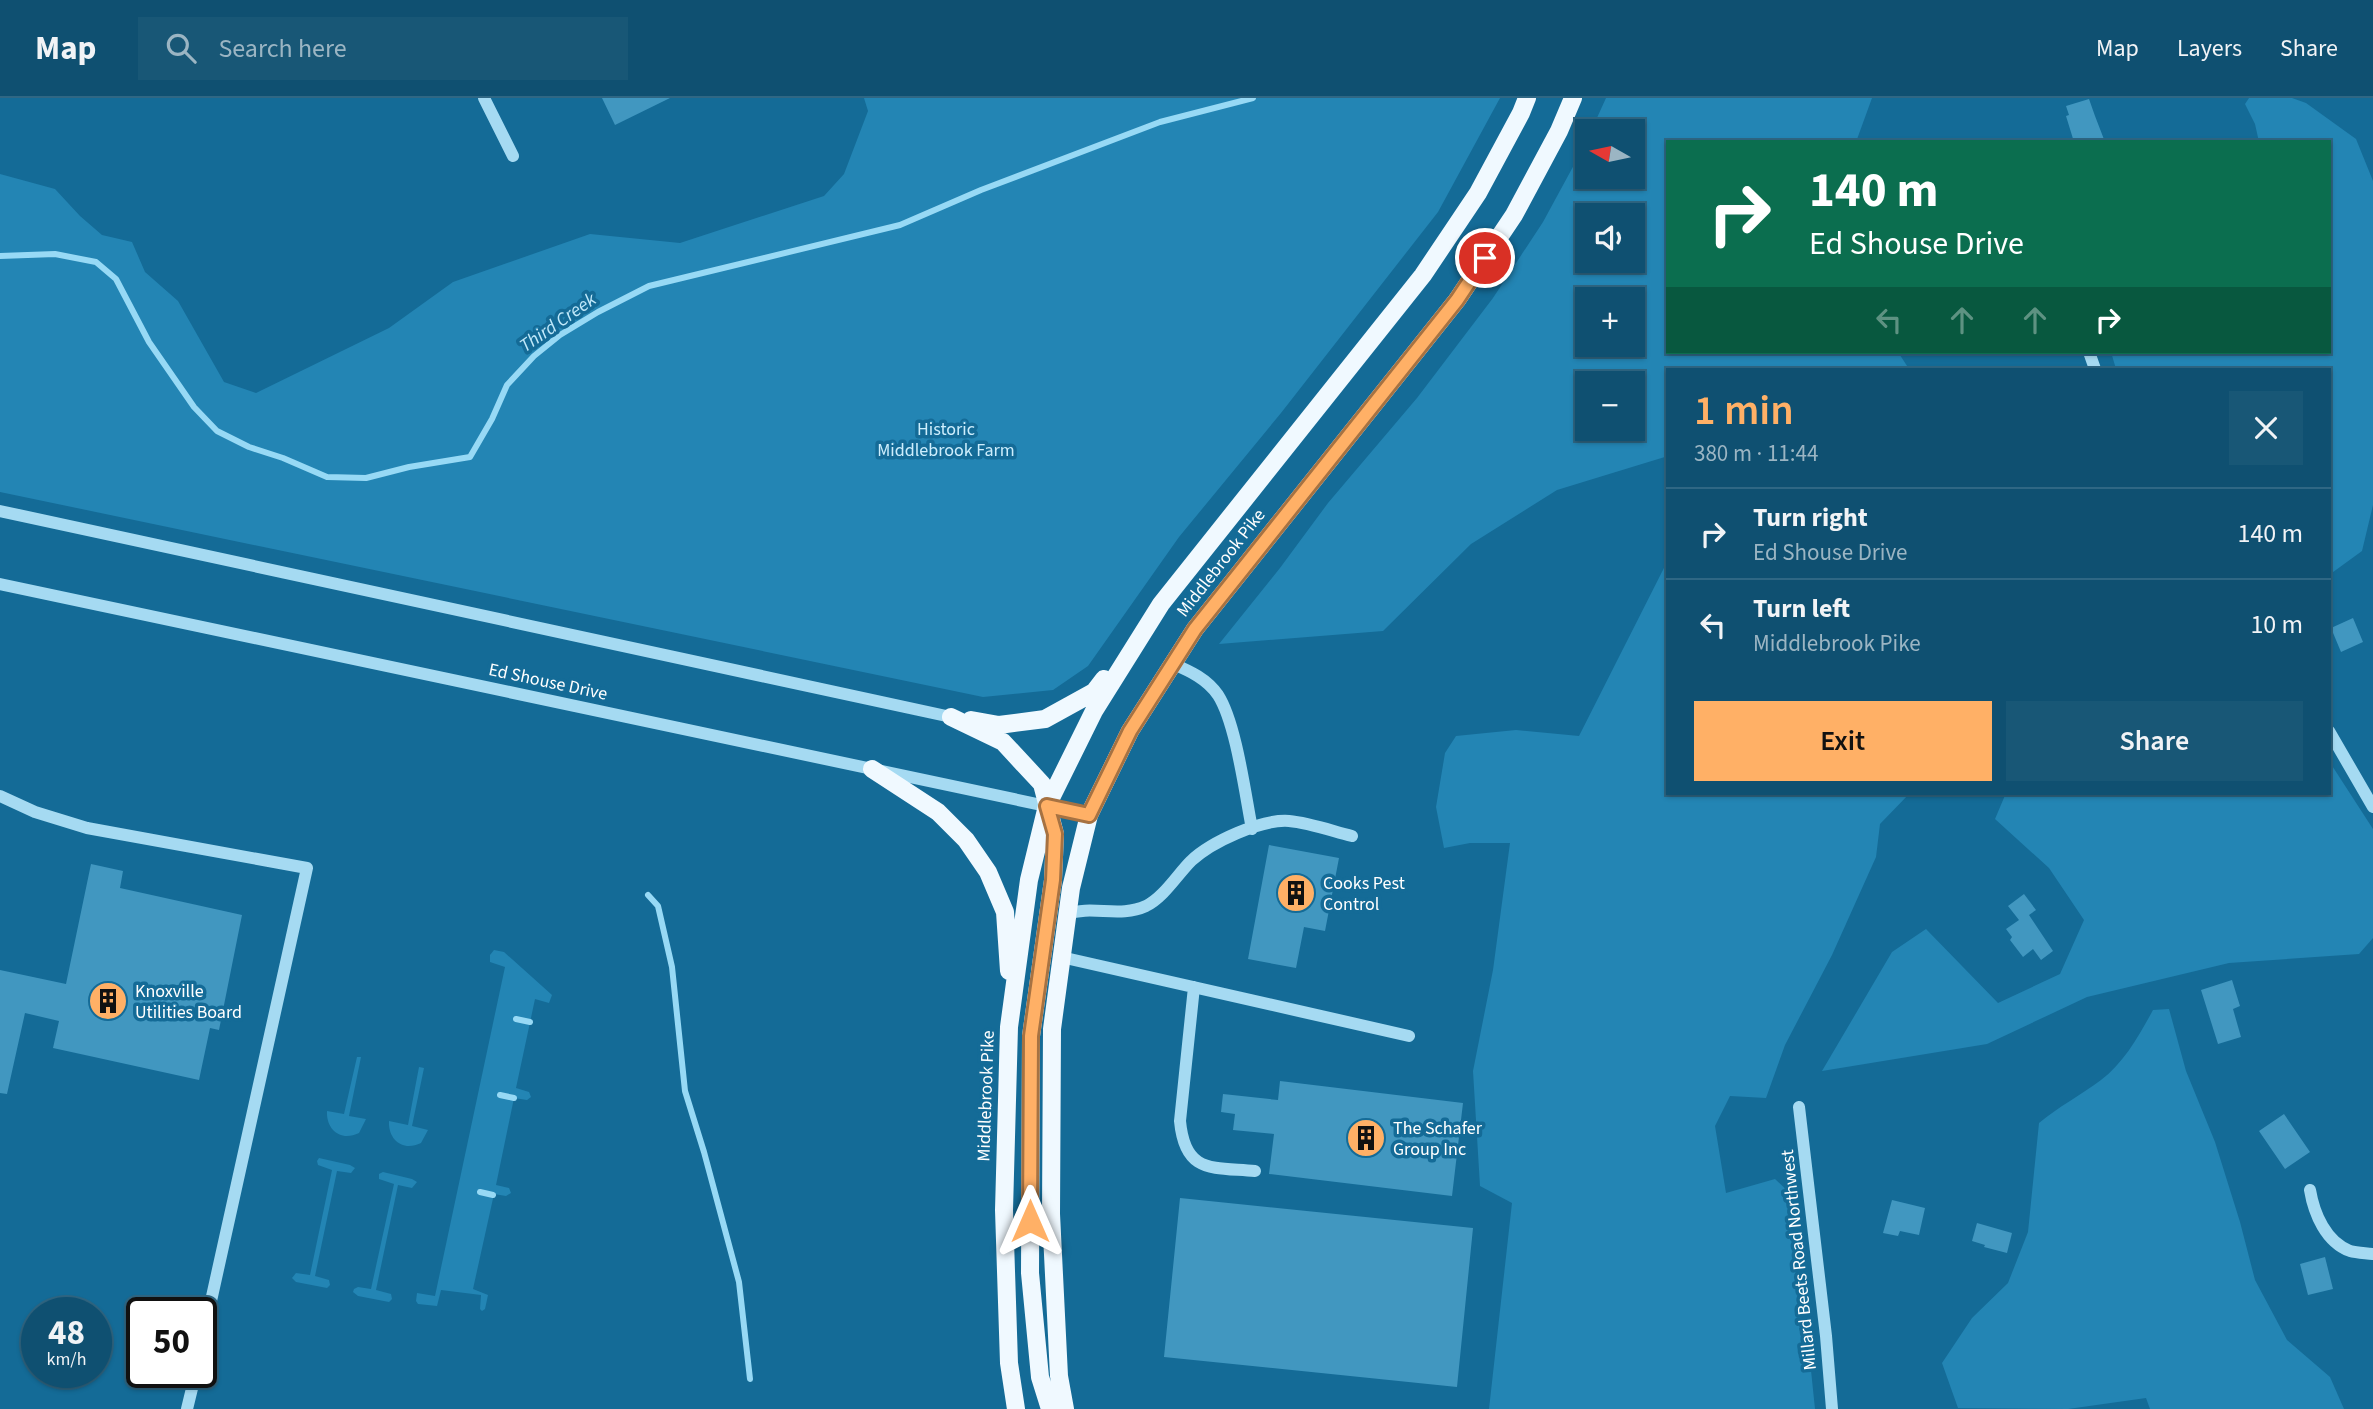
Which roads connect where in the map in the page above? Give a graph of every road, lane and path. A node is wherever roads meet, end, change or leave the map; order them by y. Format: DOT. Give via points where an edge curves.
graph roads {
  1 [pos="484,98"];
  2 [pos="1527,98"];
  3 [pos="1573,98"];
  4 [pos="513,156"];
  5 [pos="0,511"];
  6 [pos="0,584"];
  7 [pos="1161,604"];
  8 [pos="1172,664"];
  9 [pos="951,717"];
  10 [pos="2331,734"];
  11 [pos="872,769"];
  12 [pos="0,796"];
  13 [pos="1047,806"];
  14 [pos="2373,807"];
  15 [pos="1089,815"];
  16 [pos="1252,829"];
  17 [pos="1352,836"];
  18 [pos="1067,914"];
  19 [pos="1061,957"];
  20 [pos="1194,987"];
  21 [pos="1012,1009"];
  22 [pos="1409,1036"];
  23 [pos="1799,1107"];
  24 [pos="1255,1171"];
  25 [pos="2310,1190"];
  26 [pos="2373,1254"];
  27 [pos="212,1297"];
  28 [pos="192,1388"];
  29 [pos="187,1409"];
  30 [pos="1016,1409"];
  31 [pos="1050,1409"];
  32 [pos="1065,1409"];
  33 [pos="1832,1409"];
  1 -- 4 [label="street"];
  2 -- 7 [label="main road, Middlebrook Pike" via="1478,194 1423,275"];
  3 -- 8 [label="main road, Middlebrook Pike" via="1514,215 1457,300"];
  5 -- 9 [label="street"];
  6 -- 11 [label="street, Ed Shouse Drive"];
  7 -- 9 [label="main road" via="1094,692 1045,719 999,724"];
  7 -- 13 [label="main road, Middlebrook Pike" via="1094,710"];
  8 -- 15 [label="main road, Middlebrook Pike" via="1130,731"];
  8 -- 16 [label="street" via="1191,671 1217,694 1230,722"];
  9 -- 13 [label="main road" via="1003,742 1042,783"];
  10 -- 14 [label="street"];
  11 -- 13 [label="street, Ed Shouse Drive"];
  11 -- 21 [label="main road" via="938,812 966,840 988,872 1005,912"];
  12 -- 27 [label="street" via="35,813 87,828 307,868"];
  13 -- 15 [label="street, Ed Shouse Drive"];
  13 -- 21 [label="main road, Middlebrook Pike" via="1029,880"];
  13 -- 31 [label="main road" via="1055,834 1031,1036 1030,1273 1040,1377"];
  15 -- 18 [label="main road, Middlebrook Pike"];
  16 -- 17 [label="street" via="1288,821"];
  16 -- 18 [label="street" via="1196,856 1145,906 1126,912 1080,909"];
  18 -- 19 [label="main road, Middlebrook Pike"];
  19 -- 20 [label="street"];
  19 -- 32 [label="main road, Middlebrook Pike" via="1052,1029 1051,1214 1059,1376"];
  20 -- 22 [label="street"];
  20 -- 24 [label="street" via="1180,1121 1186,1151 1207,1166"];
  21 -- 30 [label="main road, Middlebrook Pike" via="1004,1210 1009,1363"];
  23 -- 33 [label="street, Millard Beets Road Northwest"];
  25 -- 26 [label="street" via="2320,1222 2338,1244 2352,1252"];
  28 -- 29 [label="street"];
}
